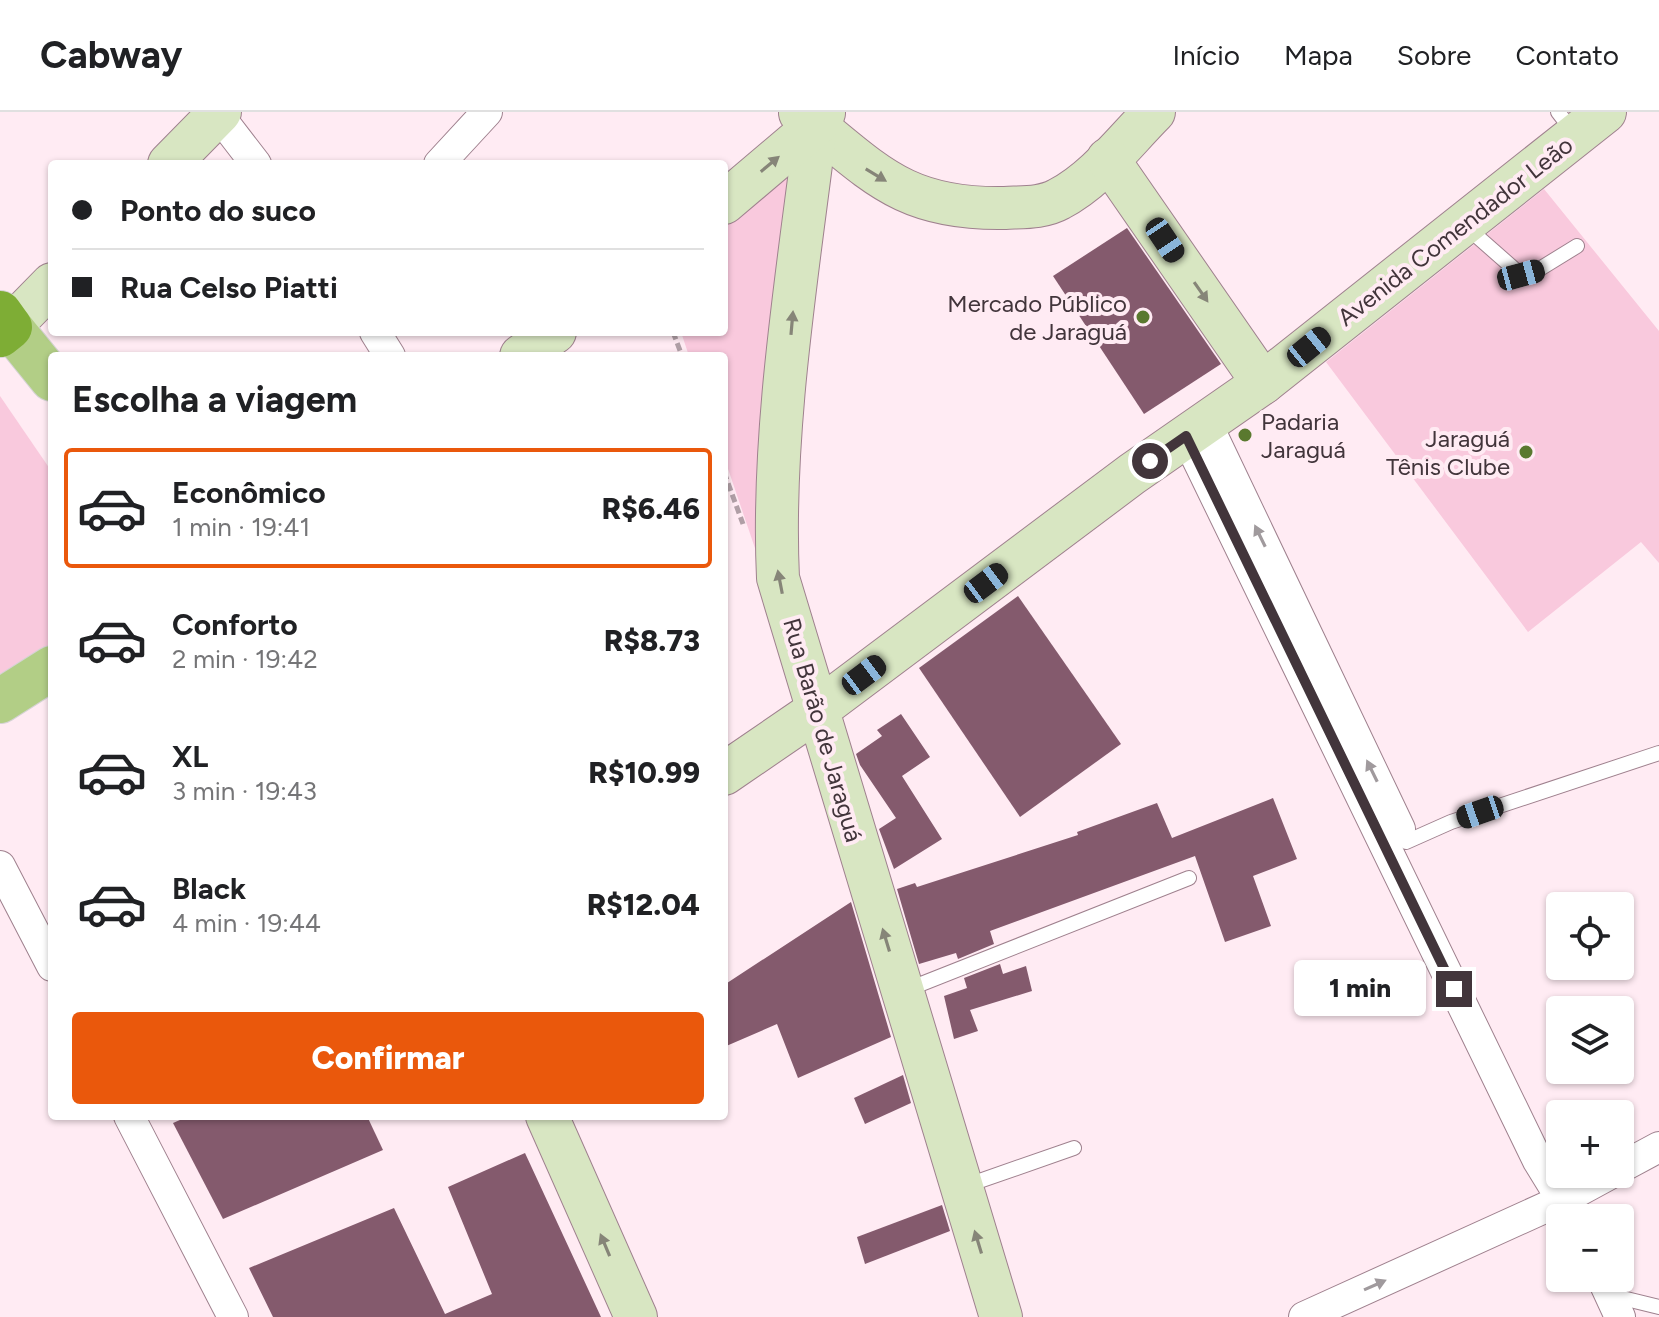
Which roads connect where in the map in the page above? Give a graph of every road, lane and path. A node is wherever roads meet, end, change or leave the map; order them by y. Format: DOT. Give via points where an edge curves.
graph roads {
  1 [pos="487,112"];
  2 [pos="1154,112"];
  3 [pos="218,113"];
  4 [pos="813,116"];
  5 [pos="1579,120"];
  6 [pos="1108,159"];
  7 [pos="173,160"];
  8 [pos="253,160"];
  9 [pos="443,160"];
  10 [pos="728,199"];
  11 [pos="1469,220"];
  12 [pos="1577,246"];
  13 [pos="48,287"];
  14 [pos="3,325"];
  15 [pos="48,375"];
  16 [pos="1263,383"];
  17 [pos="1196,429"];
  18 [pos="48,671"];
  19 [pos="1,700"];
  20 [pos="816,711"];
  21 [pos="1659,753"];
  22 [pos="728,771"];
  23 [pos="1406,842"];
  24 [pos="0,866"];
  25 [pos="1189,878"];
  26 [pos="48,958"];
  27 [pos="901,991"];
  28 [pos="131,1120"];
  29 [pos="549,1120"];
  30 [pos="1659,1147"];
  31 [pos="1074,1148"];
  32 [pos="1634,1160"];
  33 [pos="961,1187"];
  34 [pos="1593,1188"];
  35 [pos="1566,1204"];
  36 [pos="1568,1204"];
  37 [pos="1574,1204"];
  38 [pos="1546,1217"];
  39 [pos="1610,1297"];
  40 [pos="1659,1307"];
  41 [pos="233,1317"];
  42 [pos="636,1317"];
  43 [pos="1001,1317"];
  44 [pos="1304,1317"];
  1 -- 9 [label="street"];
  2 -- 6 [label="street"];
  3 -- 7 [label="street"];
  3 -- 8 [label="street"];
  4 -- 6 [label="street, one-way" via="859,165 899,189 940,204 1007,208 1057,201"];
  10 -- 4 [label="street, one-way"];
  20 -- 4 [label="street, Rua Barão de Jaraguá, one-way" via="778,578 776,529"];
  5 -- 11 [label="street, Avenida Comendador Leão"];
  6 -- 16 [label="street, one-way"];
  11 -- 12 [label="lane" via="1479,238 1521,275"];
  11 -- 16 [label="street, Avenida Comendador Leão"];
  13 -- 14 [label="street"];
  14 -- 15 [label="main road"];
  16 -- 17 [label="street, Avenida Comendador Leão"];
  17 -- 20 [label="street, Avenida Comendador Leão"];
  23 -- 17 [label="street, one-way"];
  17 -- 35 [label="street" via="1538,1161"];
  18 -- 19 [label="main road"];
  20 -- 22 [label="street, Avenida Comendador Leão"];
  27 -- 20 [label="street, Rua Barão de Jaraguá, one-way"];
  21 -- 23 [label="lane"];
  23 -- 36 [label="street" via="1554,1152"];
  24 -- 26 [label="street"];
  25 -- 27 [label="lane"];
  27 -- 33 [label="street, Rua Barão de Jaraguá"];
  28 -- 41 [label="street"];
  42 -- 29 [label="street, one-way"];
  30 -- 32 [label="street"];
  31 -- 33 [label="lane"];
  43 -- 33 [label="street, Rua Barão de Jaraguá, one-way"];
  34 -- 37 [label="street"];
  44 -- 38 [label="street, one-way"];
  39 -- 40 [label="lane"];
}
